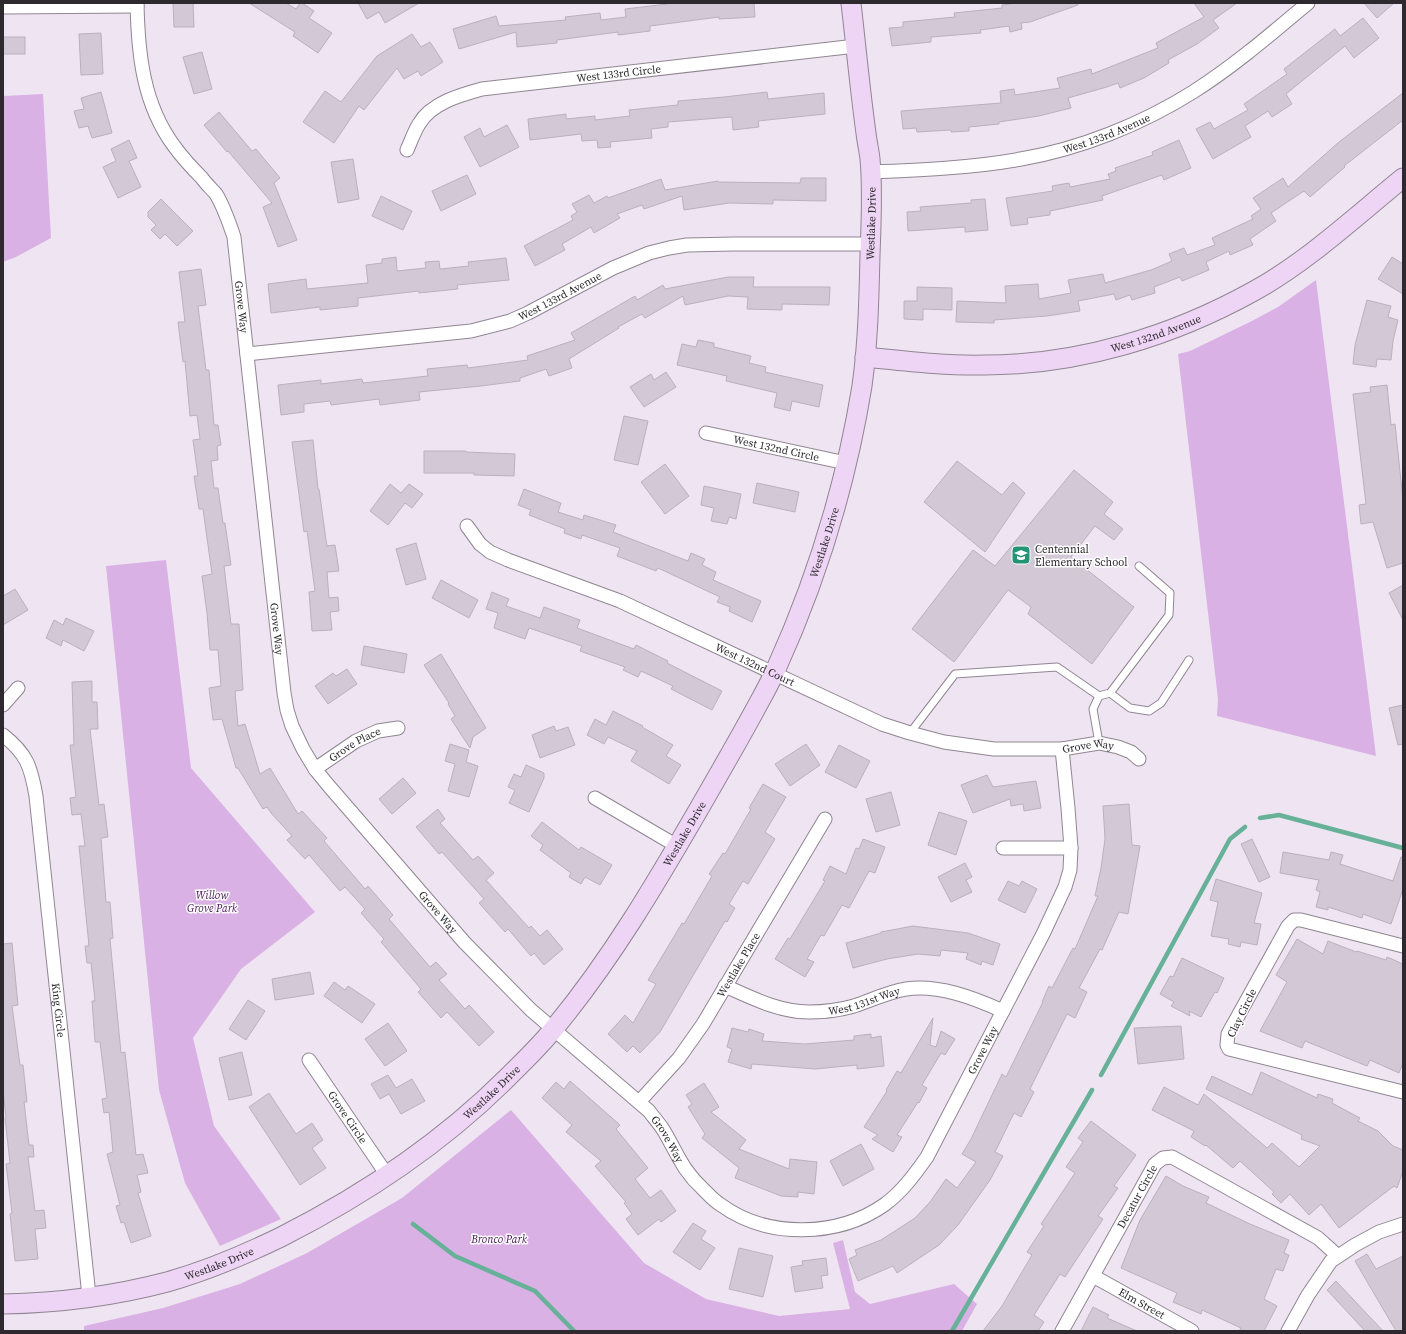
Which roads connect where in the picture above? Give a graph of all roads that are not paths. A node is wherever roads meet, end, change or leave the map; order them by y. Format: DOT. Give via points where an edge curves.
graph roads {
  1 [pos="851,3"];
  2 [pos="1308,3"];
  3 [pos="137,4"];
  4 [pos="3,7"];
  5 [pos="856,46"];
  6 [pos="407,150"];
  7 [pos="870,172"];
  8 [pos="1403,178"];
  9 [pos="870,244"];
  10 [pos="247,354"];
  11 [pos="865,357"];
  12 [pos="706,433"];
  13 [pos="846,463"];
  14 [pos="467,526"];
  15 [pos="1139,566"];
  16 [pos="1189,660"];
  17 [pos="775,673"];
  18 [pos="18,688"];
  19 [pos="1110,693"];
  20 [pos="1099,696"];
  21 [pos="3,705"];
  22 [pos="398,728"];
  23 [pos="910,733"];
  24 [pos="3,735"];
  25 [pos="1098,743"];
  26 [pos="1062,749"];
  27 [pos="1139,759"];
  28 [pos="316,769"];
  29 [pos="595,798"];
  30 [pos="825,819"];
  31 [pos="677,846"];
  32 [pos="1003,848"];
  33 [pos="1070,848"];
  34 [pos="1403,946"];
  35 [pos="725,986"];
  36 [pos="1003,1011"];
  37 [pos="554,1029"];
  38 [pos="309,1060"];
  39 [pos="1403,1092"];
  40 [pos="639,1102"];
  41 [pos="387,1175"];
  42 [pos="1403,1224"];
  43 [pos="1338,1256"];
  44 [pos="1093,1276"];
  45 [pos="89,1296"];
  46 [pos="3,1304"];
  47 [pos="1062,1331"];
  48 [pos="1192,1331"];
  49 [pos="1288,1331"];
  1 -- 5 [label="street, Westlake Drive"];
  2 -- 7 [label="street, West 133rd Avenue" via="1254,48 1192,93 1159,111 1095,139 1021,159 947,169"];
  3 -- 4 [label="street"];
  3 -- 10 [label="street, Grove Way" via="141,67 148,98 173,146 215,193 225,211 234,237"];
  5 -- 6 [label="street, West 133rd Circle" via="482,89 437,106 419,124"];
  5 -- 7 [label="street, Westlake Drive"];
  7 -- 9 [label="street, Westlake Drive"];
  8 -- 11 [label="street, West 132nd Avenue" via="1328,240 1255,291 1211,313 1157,335 1099,351 1020,364 938,364"];
  9 -- 10 [label="street, West 133rd Avenue" via="734,244 668,248 612,268 528,313 497,325"];
  9 -- 11 [label="street, Westlake Drive"];
  10 -- 28 [label="street, Grove Way" via="284,693 292,726"];
  11 -- 13 [label="street, Westlake Drive"];
  12 -- 13 [label="street, West 132nd Circle"];
  13 -- 17 [label="street, Westlake Drive" via="822,555"];
  14 -- 17 [label="street, West 132nd Court" via="480,544 490,552 620,601"];
  15 -- 19 [label="lane" via="1170,593 1169,615"];
  16 -- 19 [label="lane" via="1161,703 1149,710 1130,708"];
  17 -- 23 [label="street, West 132nd Court" via="882,724"];
  17 -- 31 [label="street, Westlake Drive"];
  18 -- 21 [label="street"];
  19 -- 20 [label="lane"];
  20 -- 23 [label="lane" via="1057,667 955,674"];
  20 -- 25 [label="lane" via="1092,709"];
  22 -- 28 [label="street, Grove Place" via="378,731 356,741"];
  23 -- 26 [label="street, West 132nd Court" via="973,747 1012,750"];
  24 -- 45 [label="street, King Circle" via="16,745 25,757 33,777 36,796"];
  25 -- 26 [label="street, Grove Way"];
  25 -- 27 [label="street, Grove Way" via="1118,746"];
  26 -- 33 [label="street, Grove Way"];
  28 -- 37 [label="street, Grove Way" via="464,942 531,1010"];
  29 -- 31 [label="street"];
  30 -- 35 [label="street, Westlake Place"];
  31 -- 37 [label="street, Westlake Drive" via="620,939"];
  32 -- 33 [label="street"];
  33 -- 36 [label="street, Grove Way" via="1070,870 1066,887"];
  34 -- 39 [label="street, Clay Circle" via="1294,920 1288,926 1228,1034 1227,1045 1229,1049"];
  35 -- 36 [label="street, West 131st Way" via="771,1006 807,1012 853,1006 908,989 952,992"];
  35 -- 40 [label="street, Westlake Place" via="703,1024 678,1058"];
  36 -- 40 [label="street, Grove Way" via="927,1157 908,1184 885,1204 842,1225 796,1230 774,1227 743,1218 721,1205 687,1173 663,1131"];
  37 -- 40 [label="street, Grove Way"];
  37 -- 41 [label="street, Westlake Drive" via="468,1114"];
  38 -- 41 [label="street, Grove Circle"];
  41 -- 45 [label="street, Westlake Drive" via="315,1220 221,1264 171,1281 122,1292"];
  42 -- 43 [label="street" via="1379,1232"];
  43 -- 44 [label="street, Decatur Circle" via="1318,1238 1195,1169 1167,1157 1155,1164"];
  43 -- 49 [label="street" via="1331,1261 1308,1295"];
  44 -- 47 [label="street, Decatur Circle"];
  44 -- 48 [label="street, Elm Street"];
  45 -- 46 [label="street, Westlake Drive" via="27,1304"];
}
